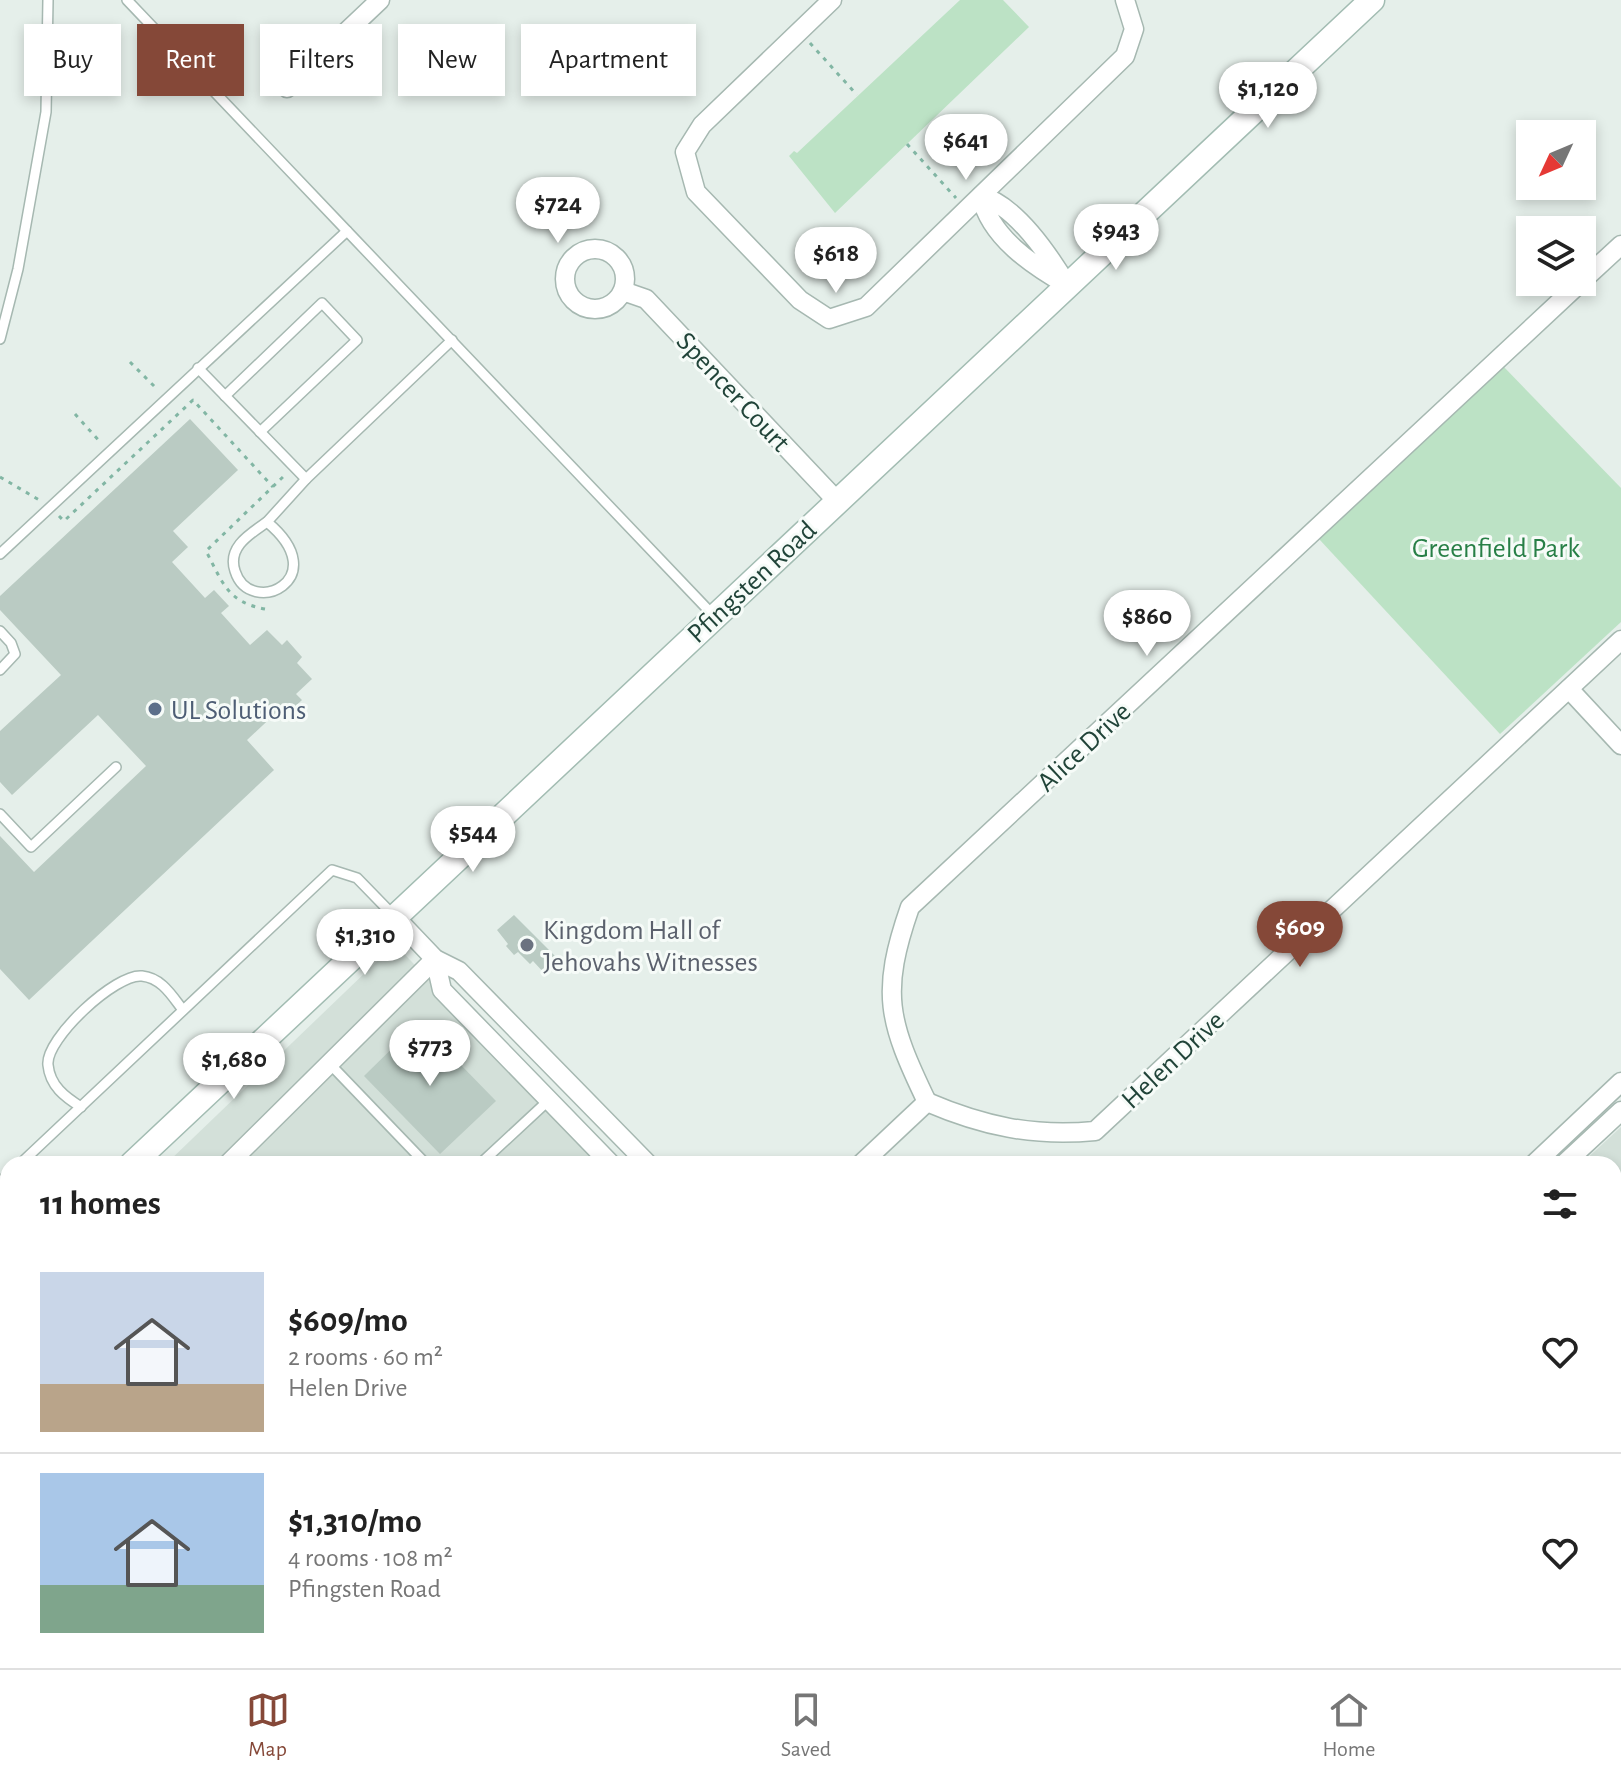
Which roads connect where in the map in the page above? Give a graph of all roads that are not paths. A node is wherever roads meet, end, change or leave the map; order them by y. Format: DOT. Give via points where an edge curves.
graph roads {
  1 [pos="48,0"];
  2 [pos="127,0"];
  3 [pos="380,0"];
  4 [pos="832,0"];
  5 [pos="1125,0"];
  6 [pos="1369,1"];
  7 [pos="355,24"];
  8 [pos="974,203"];
  9 [pos="347,231"];
  10 [pos="1621,245"];
  11 [pos="1596,268"];
  12 [pos="1067,285"];
  13 [pos="623,291"];
  14 [pos="1566,296"];
  15 [pos="0,339"];
  16 [pos="452,340"];
  17 [pos="198,368"];
  18 [pos="225,396"];
  19 [pos="260,432"];
  20 [pos="306,479"];
  21 [pos="838,502"];
  22 [pos="267,522"];
  23 [pos="0,554"];
  24 [pos="713,615"];
  25 [pos="0,631"];
  26 [pos="1621,640"];
  27 [pos="0,670"];
  28 [pos="1569,689"];
  29 [pos="1621,745"];
  30 [pos="116,767"];
  31 [pos="0,814"];
  32 [pos="394,916"];
  33 [pos="435,959"];
  34 [pos="183,1010"];
  35 [pos="329,1063"];
  36 [pos="1621,1082"];
  37 [pos="549,1100"];
  38 [pos="927,1102"];
  39 [pos="81,1107"];
  40 [pos="1621,1111"];
  41 [pos="29,1156"];
  42 [pos="140,1156"];
  43 [pos="236,1156"];
  44 [pos="418,1156"];
  45 [pos="489,1156"];
  46 [pos="603,1156"];
  47 [pos="640,1156"];
  48 [pos="870,1156"];
  49 [pos="1542,1156"];
  50 [pos="1573,1156"];
  1 -- 15 [label="lane" via="46,112"];
  2 -- 9 [label="lane"];
  3 -- 7 [label="street"];
  4 -- 8 [label="street" via="702,125 685,152 696,192 800,300 829,319 866,307"];
  5 -- 8 [label="street" via="1134,29 1125,56"];
  6 -- 12 [label="main road, Pfingsten Road"];
  8 -- 12 [label="street" via="997,200 1049,255"];
  9 -- 16 [label="lane"];
  9 -- 17 [label="lane"];
  10 -- 11 [label="street, Alice Drive"];
  12 -- 21 [label="main road, Pfingsten Road"];
  13 -- 21 [label="street, Spencer Court" via="646,299"];
  14 -- 38 [label="street, Alice Drive" via="910,907 893,957 891,1007 904,1055"];
  16 -- 20 [label="lane"];
  16 -- 24 [label="lane"];
  17 -- 18 [label="lane"];
  17 -- 23 [label="lane"];
  18 -- 19 [label="lane"];
  18 -- 19 [label="lane" via="322,303 357,340"];
  19 -- 20 [label="lane"];
  20 -- 22 [label="lane"];
  21 -- 24 [label="main road, Pfingsten Road"];
  22 -- 22 [label="lane" via="239,544 233,563 247,588 267,593 285,585 295,567 291,547"];
  24 -- 32 [label="main road, Pfingsten Road"];
  25 -- 27 [label="lane" via="15,654"];
  26 -- 28 [label="street, Helen Drive"];
  28 -- 29 [label="street"];
  28 -- 38 [label="street, Helen Drive" via="1095,1131 1014,1131 971,1121"];
  30 -- 31 [label="lane" via="31,847"];
  32 -- 33 [label="street"];
  32 -- 34 [label="lane" via="357,878 332,870"];
  32 -- 42 [label="main road, Pfingsten Road"];
  33 -- 35 [label="street"];
  33 -- 37 [label="street" via="442,990"];
  33 -- 47 [label="street" via="459,971"];
  34 -- 39 [label="lane"];
  34 -- 39 [label="lane" via="163,984 143,975 125,977 97,999 53,1042 48,1065 58,1092"];
  35 -- 43 [label="street"];
  35 -- 44 [label="lane"];
  36 -- 49 [label="street"];
  37 -- 45 [label="lane"];
  37 -- 46 [label="street"];
  38 -- 48 [label="street"];
  39 -- 41 [label="lane"];
  40 -- 50 [label="street"];
}
